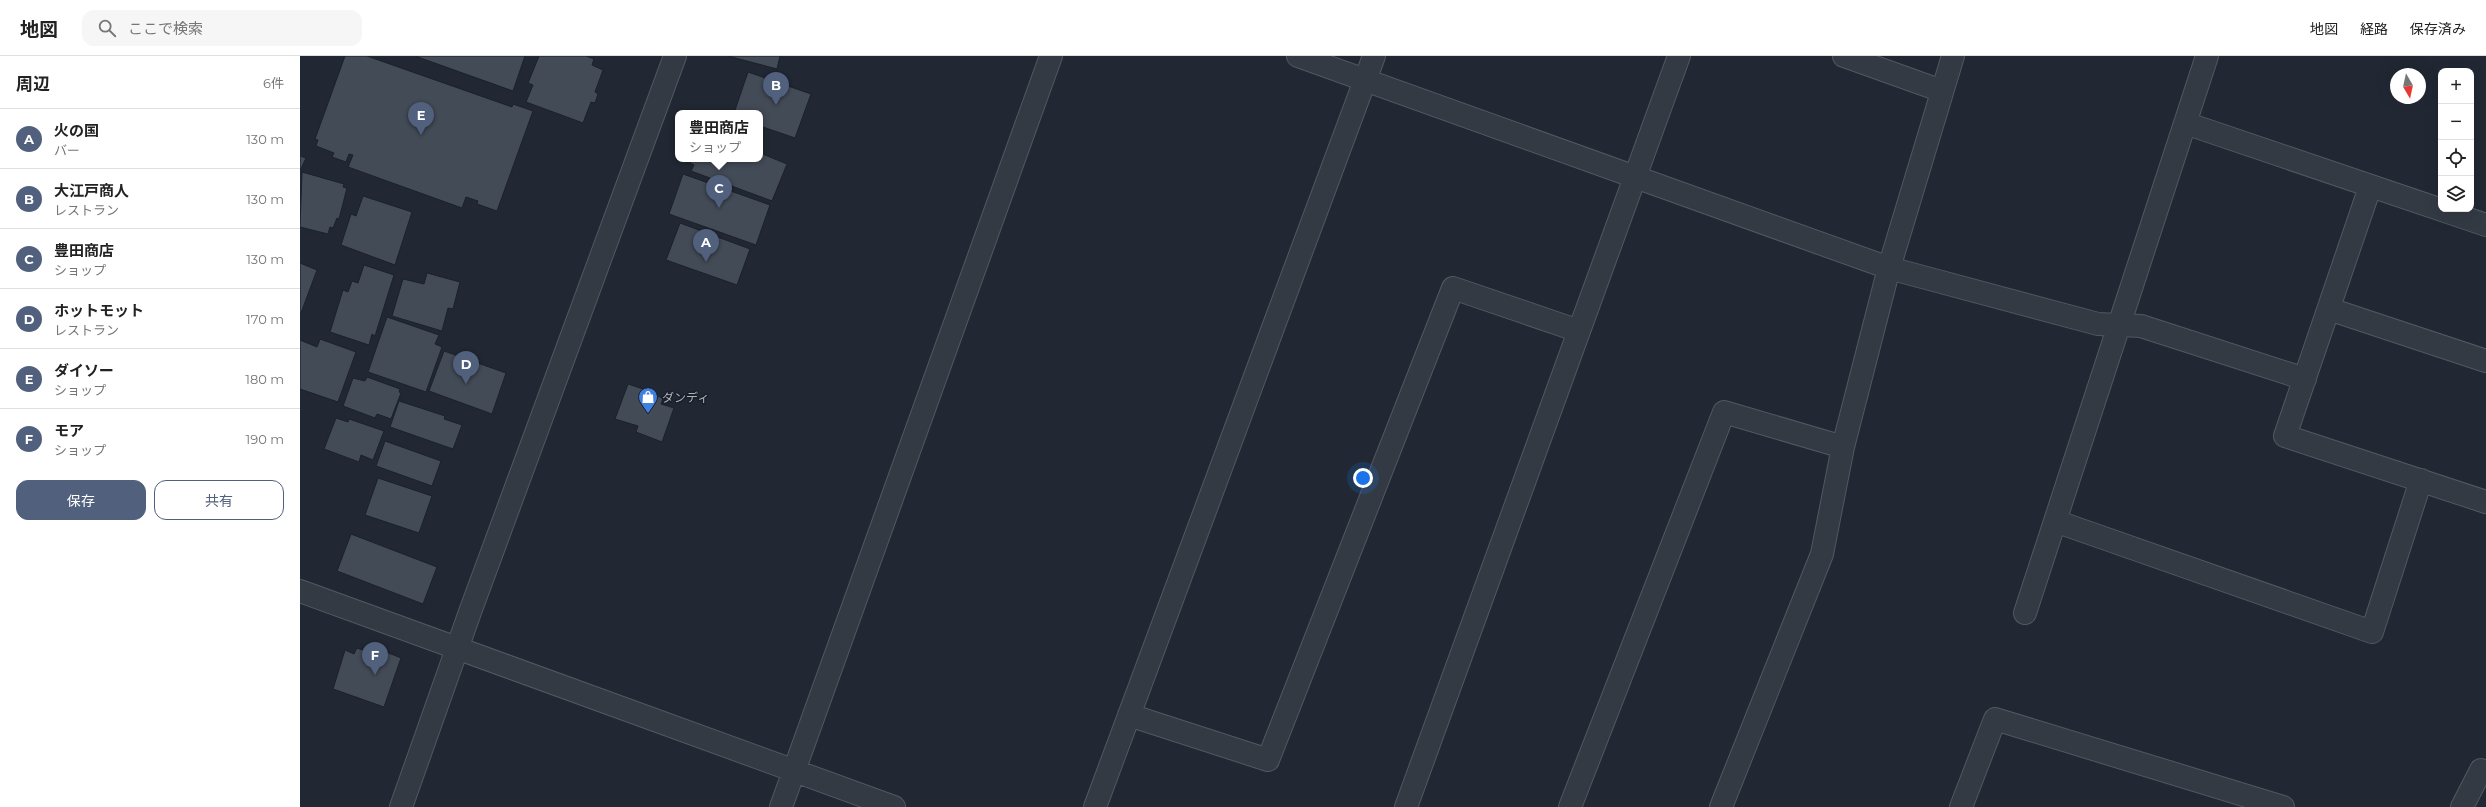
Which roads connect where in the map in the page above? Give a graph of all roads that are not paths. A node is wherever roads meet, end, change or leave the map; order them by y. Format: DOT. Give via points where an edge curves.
graph roads {
  1 [pos="675,56"];
  2 [pos="1051,56"];
  3 [pos="1298,56"];
  4 [pos="1374,56"];
  5 [pos="1679,56"];
  6 [pos="1844,56"];
  7 [pos="1953,56"];
  8 [pos="2207,56"];
  9 [pos="1365,80"];
  10 [pos="1942,91"];
  11 [pos="2185,123"];
  12 [pos="1636,175"];
  13 [pos="2370,187"];
  14 [pos="2486,225"];
  15 [pos="1889,268"];
  16 [pos="2329,309"];
  17 [pos="2119,325"];
  18 [pos="1579,331"];
  19 [pos="2486,361"];
  20 [pos="2305,379"];
  21 [pos="1843,447"];
  22 [pos="2421,480"];
  23 [pos="2486,502"];
  24 [pos="2055,521"];
  25 [pos="300,591"];
  26 [pos="2025,613"];
  27 [pos="457,647"];
  28 [pos="1129,715"];
  29 [pos="794,772"];
  30 [pos="2486,772"];
  31 [pos="1411,805"];
  32 [pos="401,807"];
  33 [pos="781,807"];
  34 [pos="894,807"];
  35 [pos="1096,807"];
  36 [pos="1570,807"];
  37 [pos="1721,807"];
  38 [pos="1961,807"];
  39 [pos="2283,807"];
  40 [pos="2462,807"];
  1 -- 27 [label="street"];
  2 -- 29 [label="street"];
  3 -- 9 [label="street"];
  4 -- 9 [label="street"];
  5 -- 12 [label="street"];
  6 -- 10 [label="street"];
  7 -- 10 [label="street"];
  8 -- 11 [label="street"];
  9 -- 12 [label="street"];
  9 -- 28 [label="street"];
  10 -- 15 [label="street"];
  11 -- 13 [label="street"];
  11 -- 17 [label="street"];
  12 -- 15 [label="street"];
  12 -- 18 [label="street"];
  13 -- 14 [label="street"];
  13 -- 16 [label="street"];
  15 -- 17 [label="street" via="2098,324"];
  15 -- 21 [label="street"];
  16 -- 19 [label="street"];
  16 -- 20 [label="street"];
  17 -- 20 [label="street" via="2140,326"];
  17 -- 24 [label="street"];
  18 -- 28 [label="street" via="1453,288 1268,760"];
  18 -- 31 [label="street"];
  20 -- 22 [label="street" via="2285,436"];
  21 -- 36 [label="street" via="1724,412"];
  21 -- 37 [label="street" via="1822,554"];
  22 -- 23 [label="street"];
  22 -- 24 [label="street" via="2372,632"];
  24 -- 26 [label="street"];
  25 -- 27 [label="street"];
  27 -- 29 [label="street"];
  27 -- 32 [label="street"];
  28 -- 35 [label="street"];
  29 -- 33 [label="street"];
  29 -- 34 [label="street"];
  30 -- 40 [label="street" via="2481,770"];
  38 -- 39 [label="street" via="1995,719"];
}
